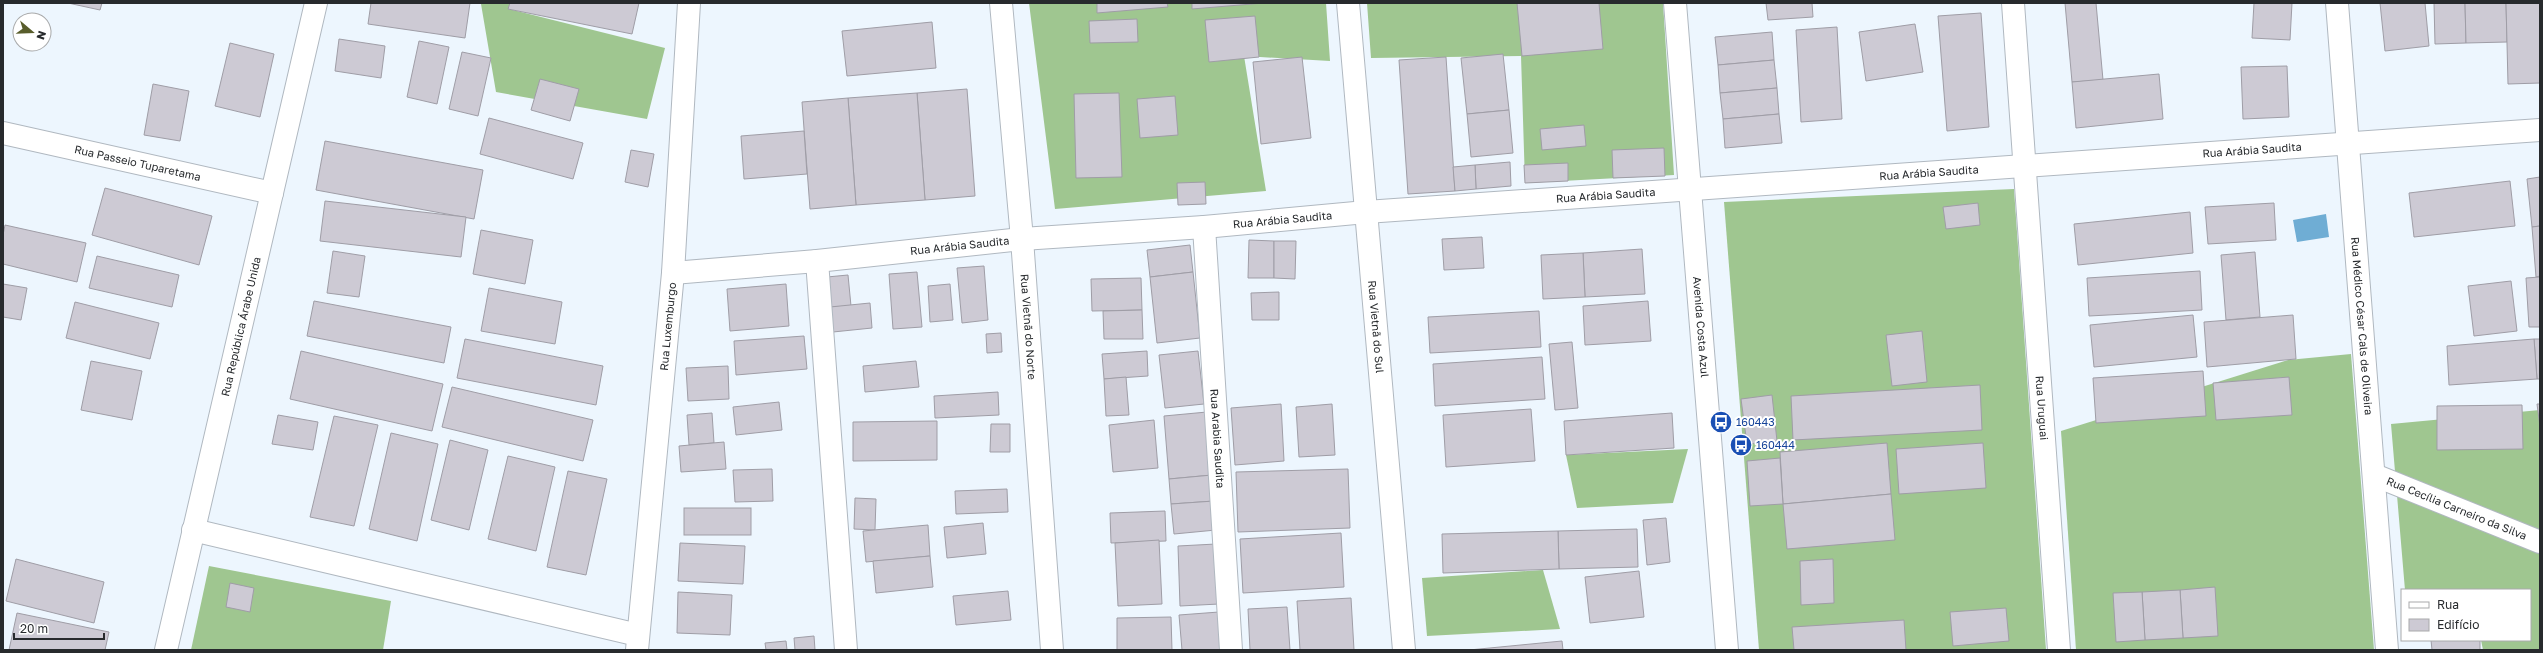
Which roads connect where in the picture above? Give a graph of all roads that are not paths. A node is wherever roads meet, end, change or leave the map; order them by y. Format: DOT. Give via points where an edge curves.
graph roads {
  1 [pos="316,3"];
  2 [pos="689,3"];
  3 [pos="1001,3"];
  4 [pos="1348,3"];
  5 [pos="1676,3"];
  6 [pos="2012,3"];
  7 [pos="2337,3"];
  8 [pos="2540,130"];
  9 [pos="3,132"];
  10 [pos="2349,143"];
  11 [pos="2025,166"];
  12 [pos="1689,190"];
  13 [pos="272,193"];
  14 [pos="1366,212"];
  15 [pos="1204,227"];
  16 [pos="1022,239"];
  17 [pos="817,261"];
  18 [pos="673,273"];
  19 [pos="2374,475"];
  20 [pos="193,530"];
  21 [pos="2540,542"];
  22 [pos="638,642"];
  23 [pos="166,650"];
  24 [pos="846,650"];
  25 [pos="1052,650"];
  26 [pos="1231,650"];
  27 [pos="1404,650"];
  28 [pos="1726,650"];
  29 [pos="2059,650"];
  30 [pos="2388,650"];
  1 -- 13 [label="street, Rua República Árabe Unida"];
  2 -- 18 [label="street, Rua Luxemburgo"];
  3 -- 16 [label="street, Rua Vietnã do Norte"];
  4 -- 14 [label="street, Rua Vietnã do Sul"];
  5 -- 12 [label="street, Avenida Costa Azul"];
  6 -- 11 [label="street, Rua Uruguai"];
  7 -- 10 [label="street, Rua Médico César Cals de Oliveira"];
  8 -- 10 [label="street, Rua Arábia Saudita"];
  9 -- 13 [label="street, Rua Passeio Tuparetama"];
  10 -- 11 [label="street, Rua Arábia Saudita"];
  10 -- 19 [label="street, Rua Médico César Cals de Oliveira"];
  11 -- 12 [label="street, Rua Arábia Saudita"];
  11 -- 29 [label="street, Rua Uruguai"];
  12 -- 14 [label="street, Rua Arábia Saudita"];
  12 -- 28 [label="street, Avenida Costa Azul"];
  13 -- 20 [label="street, Rua República Árabe Unida"];
  14 -- 15 [label="street, Rua Arábia Saudita"];
  14 -- 27 [label="street, Rua Vietnã do Sul"];
  15 -- 16 [label="street, Rua Arábia Saudita"];
  15 -- 26 [label="street, Rua Arabia Saudita"];
  16 -- 17 [label="street, Rua Arábia Saudita"];
  16 -- 25 [label="street, Rua Vietnã do Norte"];
  17 -- 18 [label="street, Rua Arábia Saudita"];
  17 -- 24 [label="street"];
  18 -- 22 [label="street, Rua Luxemburgo"];
  19 -- 21 [label="street, Rua Cecília Carneiro da Silva"];
  19 -- 30 [label="street, Rua Médico César Cals de Oliveira"];
  20 -- 22 [label="street"];
  20 -- 23 [label="street, Rua República Árabe Unida"];
}
